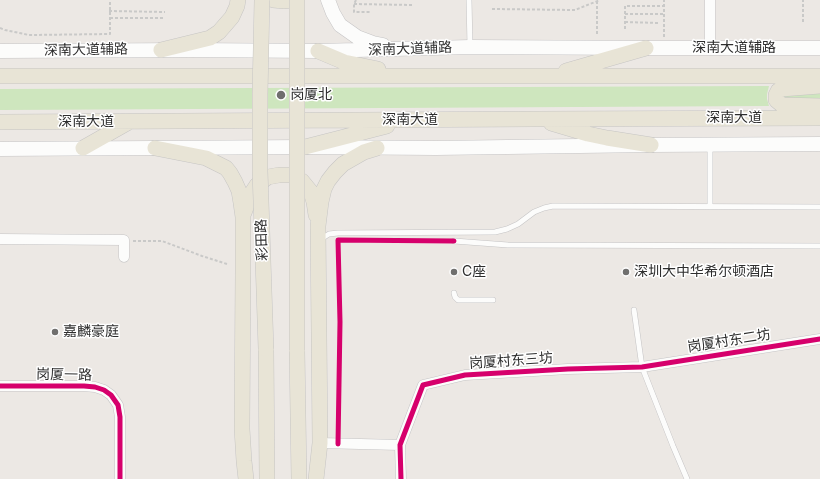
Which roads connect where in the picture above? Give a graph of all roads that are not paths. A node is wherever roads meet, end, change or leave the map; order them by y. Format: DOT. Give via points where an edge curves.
graph roads {
  1 [pos="238,0"];
  2 [pos="262,0"];
  3 [pos="274,0"];
  4 [pos="293,0"];
  5 [pos="297,0"];
  6 [pos="328,0"];
  7 [pos="469,0"];
  8 [pos="710,0"];
  9 [pos="470,47"];
  10 [pos="646,48"];
  11 [pos="710,48"];
  12 [pos="820,48"];
  13 [pos="417,49"];
  14 [pos="161,50"];
  15 [pos="0,51"];
  16 [pos="318,51"];
  17 [pos="0,76"];
  18 [pos="402,76"];
  19 [pos="547,76"];
  20 [pos="820,76"];
  21 [pos="820,86"];
  22 [pos="820,106"];
  23 [pos="820,118"];
  24 [pos="535,119"];
  25 [pos="418,120"];
  26 [pos="130,121"];
  27 [pos="0,122"];
  28 [pos="710,144"];
  29 [pos="820,144"];
  30 [pos="651,145"];
  31 [pos="305,147"];
  32 [pos="83,148"];
  33 [pos="155,148"];
  34 [pos="377,148"];
  35 [pos="0,149"];
  36 [pos="710,207"];
  37 [pos="820,207"];
  38 [pos="242,217"];
  39 [pos="318,226"];
  40 [pos="0,240"];
  41 [pos="454,241"];
  42 [pos="318,243"];
  43 [pos="820,246"];
  44 [pos="124,257"];
  45 [pos="454,293"];
  46 [pos="493,300"];
  47 [pos="634,310"];
  48 [pos="820,339"];
  49 [pos="642,367"];
  50 [pos="0,386"];
  51 [pos="320,443"];
  52 [pos="400,445"];
  53 [pos="403,476"];
  54 [pos="120,479"];
  55 [pos="246,479"];
  56 [pos="267,479"];
  57 [pos="300,479"];
  58 [pos="316,479"];
  59 [pos="687,479"];
  1 -- 14 [label="main road" via="232,17 210,38"];
  2 -- 56 [label="main road, 彩田路, bridge" via="260,171"];
  3 -- 4 [label="main road"];
  5 -- 57 [label="main road, bridge" via="297,350"];
  6 -- 13 [label="main road" via="340,25 357,37 373,43"];
  7 -- 9 [label="lane"];
  8 -- 11 [label="street"];
  9 -- 10 [label="main road, 深南大道辅路"];
  9 -- 13 [label="main road, 深南大道辅路"];
  10 -- 11 [label="main road, 深南大道辅路"];
  10 -- 19 [label="main road"];
  11 -- 12 [label="main road, 深南大道辅路"];
  13 -- 16 [label="main road, 深南大道辅路"];
  14 -- 15 [label="main road, 深南大道辅路"];
  14 -- 16 [label="main road, 深南大道辅路"];
  16 -- 18 [label="main road" via="344,62"];
  17 -- 18 [label="main road"];
  18 -- 19 [label="main road"];
  19 -- 20 [label="main road"];
  21 -- 22 [label="main road" via="781,89 776,95 776,100 782,105"];
  23 -- 24 [label="main road, 深南大道"];
  24 -- 25 [label="main road, 深南大道"];
  24 -- 30 [label="main road" via="588,134"];
  25 -- 26 [label="main road, 深南大道"];
  25 -- 31 [label="main road"];
  26 -- 27 [label="main road, 深南大道"];
  26 -- 32 [label="main road"];
  28 -- 29 [label="main road"];
  28 -- 30 [label="main road"];
  28 -- 36 [label="lane"];
  30 -- 34 [label="main road"];
  31 -- 33 [label="main road"];
  31 -- 34 [label="main road"];
  32 -- 33 [label="main road"];
  32 -- 35 [label="main road"];
  33 -- 38 [label="main road" via="206,158 226,168 239,191"];
  34 -- 39 [label="main road" via="343,164 328,181 321,202"];
  36 -- 37 [label="lane"];
  36 -- 42 [label="lane" via="553,206 534,212 518,224 495,232 338,233 328,234"];
  38 -- 39 [label="main road" via="257,185 268,177 292,175 302,181 311,192"];
  38 -- 55 [label="main road" via="242,429"];
  39 -- 42 [label="main road"];
  40 -- 44 [label="street" via="124,240"];
  41 -- 43 [label="lane" via="508,246"];
  42 -- 51 [label="main road"];
  45 -- 46 [label="lane" via="458,300"];
  47 -- 49 [label="lane"];
  48 -- 49 [label="street, 岗厦村东二坊"];
  49 -- 52 [label="street, 岗厦村东三坊" via="465,375 423,385"];
  49 -- 59 [label="lane"];
  50 -- 54 [label="street, 岗厦一路" via="84,386 104,390 111,395 118,405 120,417"];
  51 -- 52 [label="street"];
  51 -- 58 [label="main road"];
  52 -- 53 [label="street"];
}
